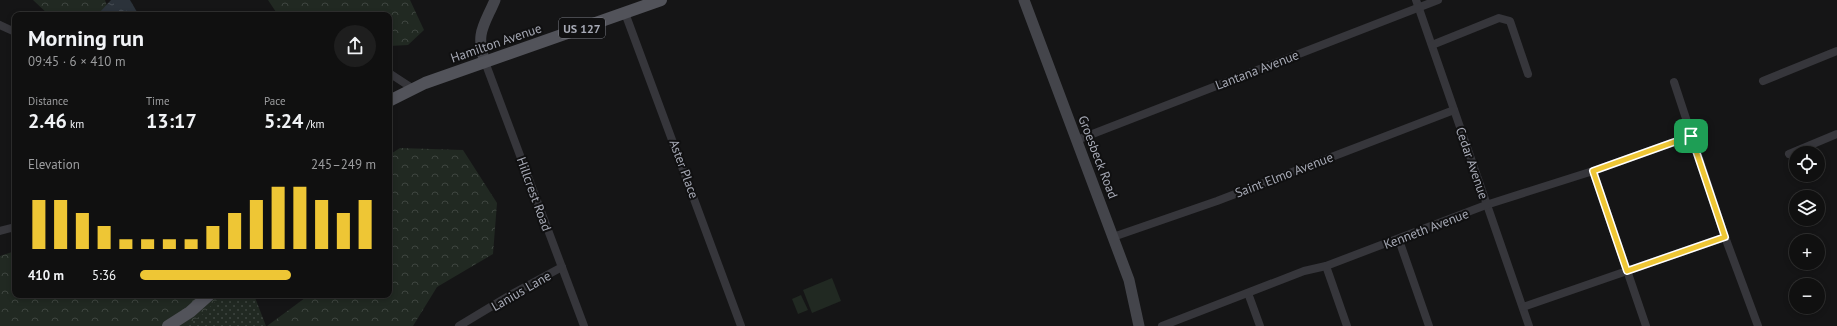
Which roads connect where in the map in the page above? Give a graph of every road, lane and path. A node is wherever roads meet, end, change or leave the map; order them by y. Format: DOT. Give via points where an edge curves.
graph roads {
  1 [pos="496,0"];
  2 [pos="1024,0"];
  3 [pos="1438,0"];
  4 [pos="655,1"];
  5 [pos="1417,4"];
  6 [pos="626,13"];
  7 [pos="0,25"];
  8 [pos="12,31"];
  9 [pos="1432,45"];
  10 [pos="1837,51"];
  11 [pos="485,62"];
  12 [pos="1528,74"];
  13 [pos="392,75"];
  14 [pos="1763,81"];
  15 [pos="1674,82"];
  16 [pos="412,88"];
  17 [pos="392,99"];
  18 [pos="1454,110"];
  19 [pos="1837,134"];
  20 [pos="1691,136"];
  21 [pos="1077,140"];
  22 [pos="1808,146"];
  23 [pos="1593,171"];
  24 [pos="1486,205"];
  25 [pos="12,228"];
  26 [pos="0,231"];
  27 [pos="1113,237"];
  28 [pos="1725,237"];
  29 [pos="1399,240"];
  30 [pos="1326,266"];
  31 [pos="562,267"];
  32 [pos="1627,271"];
  33 [pos="1248,293"];
  34 [pos="206,298"];
  35 [pos="1523,307"];
  36 [pos="168,326"];
  37 [pos="459,326"];
  38 [pos="584,326"];
  39 [pos="741,326"];
  40 [pos="1139,326"];
  41 [pos="1162,326"];
  42 [pos="1260,326"];
  43 [pos="1347,326"];
  44 [pos="1429,326"];
  45 [pos="1529,326"];
  46 [pos="1646,326"];
  47 [pos="1758,326"];
  1 -- 11 [label="street" via="479,40"];
  2 -- 21 [label="street, Groesbeck Road"];
  3 -- 5 [label="street, Lantana Avenue"];
  4 -- 6 [label="main road, Hamilton Avenue / US 127"];
  5 -- 9 [label="street, Cedar Avenue"];
  5 -- 21 [label="street, Lantana Avenue"];
  6 -- 11 [label="main road, Hamilton Avenue / US 127"];
  6 -- 39 [label="street, Aster Place"];
  7 -- 8 [label="street"];
  9 -- 12 [label="street" via="1503,18 1510,21"];
  9 -- 18 [label="street, Cedar Avenue"];
  10 -- 14 [label="street"];
  11 -- 16 [label="main road, Hamilton Avenue / US 127"];
  11 -- 31 [label="street, Hillcrest Road"];
  13 -- 16 [label="street"];
  15 -- 20 [label="street"];
  16 -- 17 [label="main road, Hamilton Avenue / US 127"];
  18 -- 24 [label="street, Cedar Avenue"];
  18 -- 27 [label="street, Saint Elmo Avenue" via="1217,201"];
  19 -- 22 [label="street"];
  20 -- 23 [label="street, Kenneth Avenue"];
  20 -- 28 [label="street"];
  21 -- 27 [label="street, Groesbeck Road"];
  23 -- 24 [label="street, Kenneth Avenue"];
  23 -- 32 [label="street"];
  24 -- 29 [label="street, Kenneth Avenue"];
  24 -- 35 [label="street, Cedar Avenue"];
  25 -- 26 [label="street"];
  27 -- 40 [label="street, Groesbeck Road" via="1129,280"];
  28 -- 32 [label="street"];
  28 -- 47 [label="street"];
  29 -- 30 [label="street, Kenneth Avenue"];
  29 -- 44 [label="street"];
  30 -- 33 [label="street, Kenneth Avenue" via="1304,271"];
  30 -- 43 [label="street"];
  31 -- 37 [label="street, Lanius Lane"];
  31 -- 38 [label="street, Hillcrest Road"];
  32 -- 35 [label="street"];
  32 -- 46 [label="street"];
  33 -- 41 [label="street, Kenneth Avenue"];
  33 -- 42 [label="street"];
  34 -- 36 [label="main road"];
  35 -- 45 [label="street, Cedar Avenue"];
}
